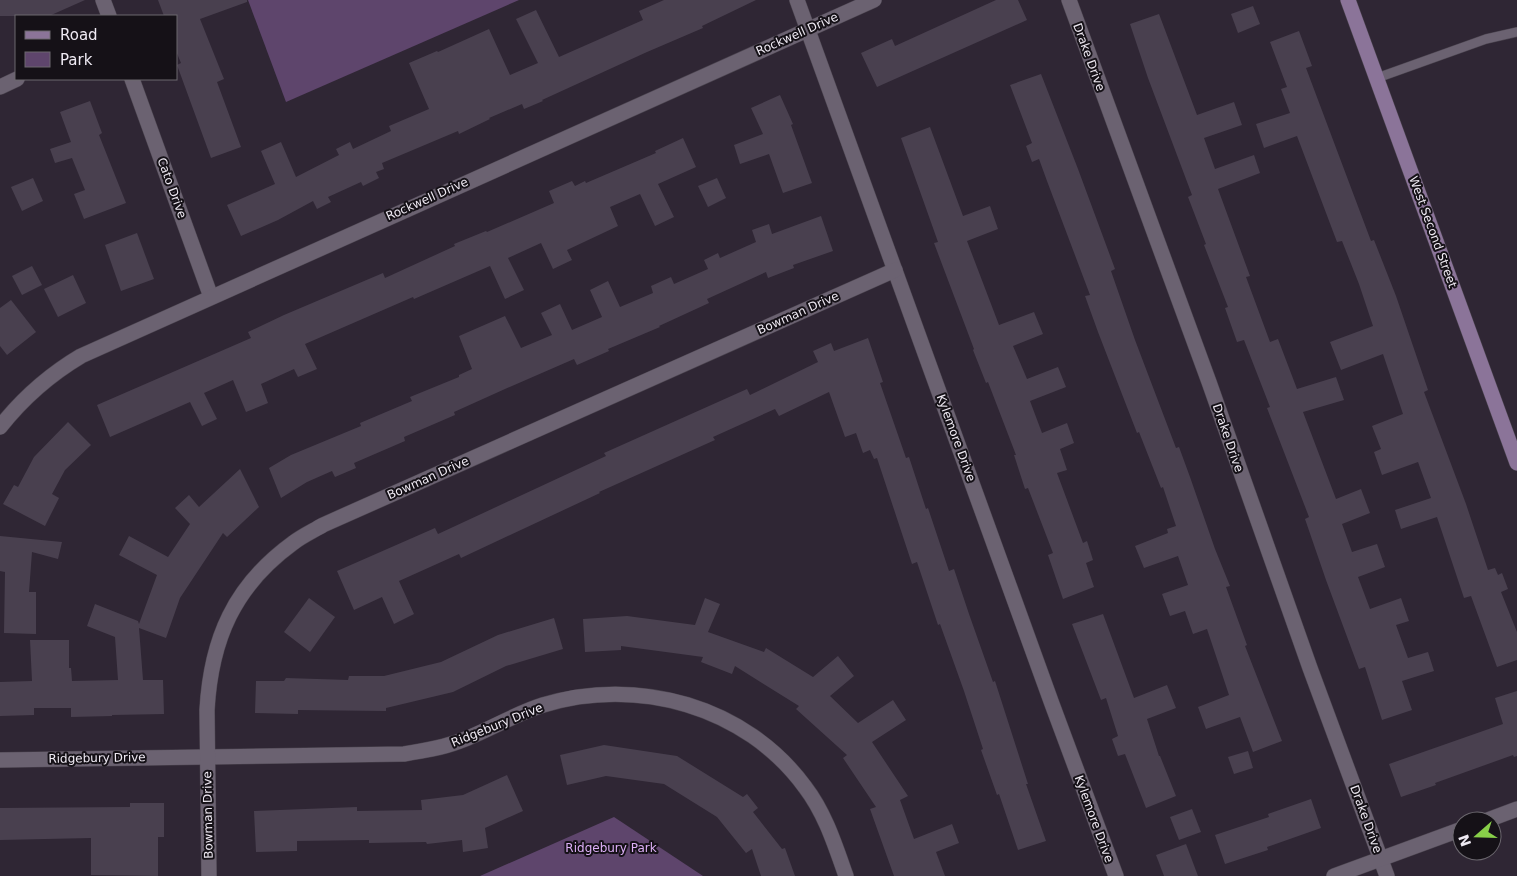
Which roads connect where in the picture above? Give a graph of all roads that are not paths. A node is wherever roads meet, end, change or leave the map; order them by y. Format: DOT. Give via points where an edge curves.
graph roads {
  1 [pos="103,0"];
  2 [pos="797,0"];
  3 [pos="874,0"];
  4 [pos="1069,0"];
  5 [pos="1348,0"];
  6 [pos="109,15"];
  7 [pos="808,30"];
  8 [pos="1517,32"];
  9 [pos="1377,78"];
  10 [pos="15,80"];
  11 [pos="132,80"];
  12 [pos="0,86"];
  13 [pos="895,270"];
  14 [pos="211,298"];
  15 [pos="0,427"];
  16 [pos="1514,443"];
  17 [pos="1517,463"];
  18 [pos="208,757"];
  19 [pos="0,760"];
  20 [pos="1517,809"];
  21 [pos="1502,815"];
  22 [pos="1452,833"];
  23 [pos="1381,859"];
  24 [pos="209,876"];
  25 [pos="846,876"];
  26 [pos="1116,876"];
  27 [pos="1334,876"];
  28 [pos="1387,876"];
  1 -- 6 [label="street"];
  2 -- 7 [label="street, Kylemore Drive"];
  3 -- 7 [label="street, Rockwell Drive"];
  4 -- 23 [label="street, Drake Drive"];
  5 -- 9 [label="main road, West Second Street"];
  7 -- 13 [label="street, Kylemore Drive"];
  7 -- 14 [label="street, Rockwell Drive"];
  8 -- 9 [label="lane" via="1486,39"];
  9 -- 16 [label="main road, West Second Street"];
  10 -- 12 [label="street"];
  11 -- 14 [label="street, Cato Drive"];
  13 -- 18 [label="street, Bowman Drive" via="332,521 294,542 251,582 222,630 208,686"];
  13 -- 26 [label="street, Kylemore Drive"];
  14 -- 15 [label="street, Rockwell Drive" via="74,360 42,382"];
  16 -- 17 [label="main road, West Second Street"];
  18 -- 19 [label="street, Ridgebury Drive"];
  18 -- 24 [label="street, Bowman Drive"];
  18 -- 25 [label="street, Ridgebury Drive" via="404,754 460,742 524,712 571,698 605,694 648,695 702,709 768,746 792,770 821,812"];
  20 -- 21 [label="street"];
  22 -- 23 [label="street"];
  23 -- 27 [label="street"];
  23 -- 28 [label="street, Drake Drive"];
}
